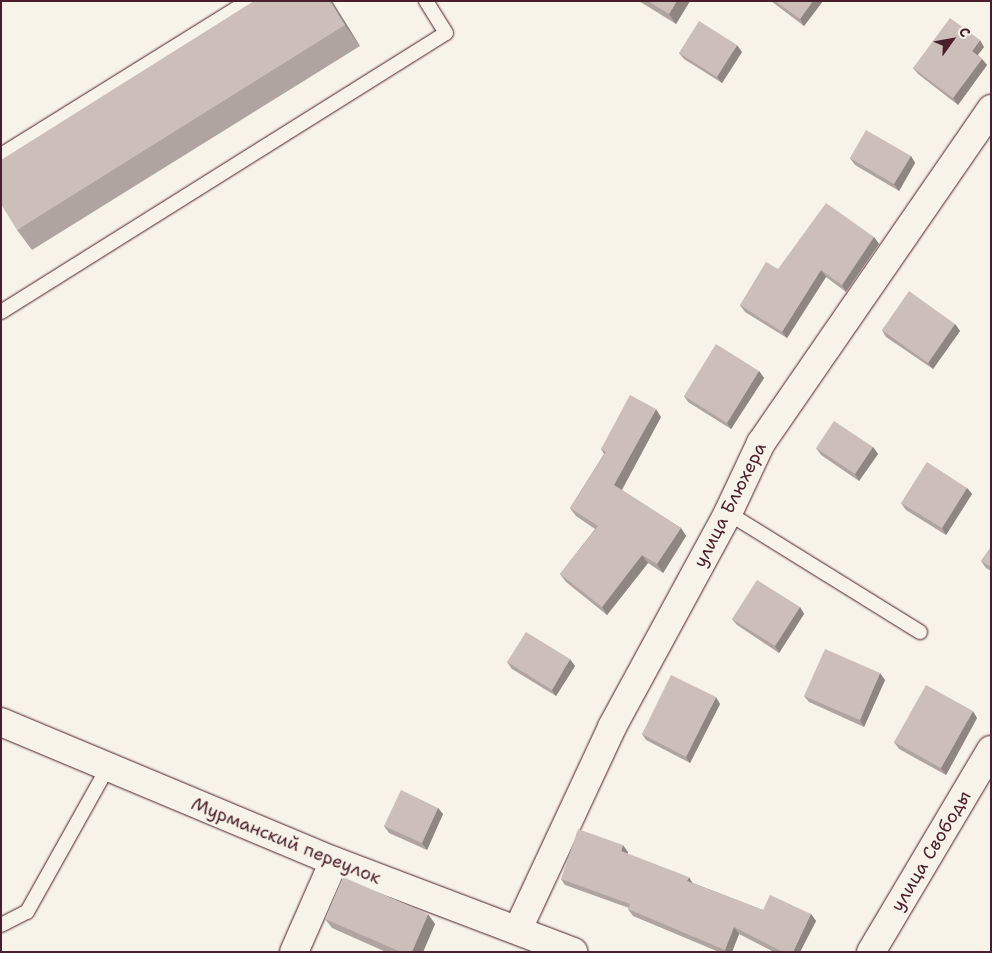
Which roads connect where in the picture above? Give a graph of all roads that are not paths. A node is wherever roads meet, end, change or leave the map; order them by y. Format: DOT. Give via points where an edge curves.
graph roads {
  1 [pos="248,1"];
  2 [pos="426,1"];
  3 [pos="991,109"];
  4 [pos="1,155"];
  5 [pos="1,312"];
  6 [pos="728,513"];
  7 [pos="920,632"];
  8 [pos="1,722"];
  9 [pos="991,750"];
  10 [pos="107,769"];
  11 [pos="334,861"];
  12 [pos="1,925"];
  13 [pos="518,929"];
  14 [pos="294,952"];
  15 [pos="573,952"];
  16 [pos="871,952"];
  1 -- 4 [label="lane"];
  2 -- 5 [label="lane" via="446,33"];
  3 -- 6 [label="street, улица Блюхера" via="761,443"];
  6 -- 7 [label="lane"];
  6 -- 13 [label="street, улица Блюхера" via="612,727"];
  8 -- 10 [label="street, Мурманский переулок"];
  9 -- 16 [label="street, улица Свободы"];
  10 -- 11 [label="street, Мурманский переулок"];
  10 -- 12 [label="lane" via="27,912"];
  11 -- 13 [label="street, Мурманский переулок"];
  11 -- 14 [label="street"];
  13 -- 15 [label="street, Мурманский переулок"];
}
